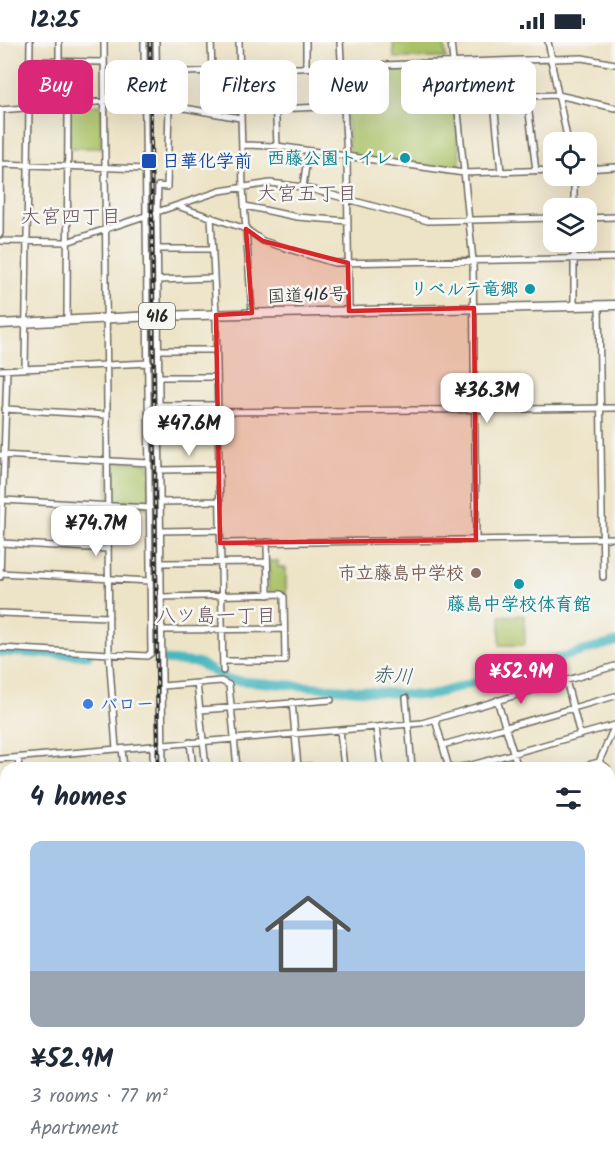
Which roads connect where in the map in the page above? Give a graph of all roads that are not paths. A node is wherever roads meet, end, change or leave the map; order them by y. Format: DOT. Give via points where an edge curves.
graph roads {
  1 [pos="30,42"];
  2 [pos="59,42"];
  3 [pos="104,42"];
  4 [pos="144,42"];
  5 [pos="156,42"];
  6 [pos="211,42"];
  7 [pos="239,42"];
  8 [pos="306,42"];
  9 [pos="340,42"];
  10 [pos="450,42"];
  11 [pos="548,42"];
  12 [pos="552,59"];
  13 [pos="29,60"];
  14 [pos="59,60"];
  15 [pos="144,60"];
  16 [pos="156,60"];
  17 [pos="212,60"];
  18 [pos="239,60"];
  19 [pos="341,60"];
  20 [pos="453,60"];
  21 [pos="531,60"];
  22 [pos="93,62"];
  23 [pos="104,62"];
  24 [pos="615,64"];
  25 [pos="297,68"];
  26 [pos="306,68"];
  27 [pos="309,68"];
  28 [pos="558,95"];
  29 [pos="536,96"];
  30 [pos="105,102"];
  31 [pos="93,103"];
  32 [pos="18,108"];
  33 [pos="188,108"];
  34 [pos="615,108"];
  35 [pos="0,110"];
  36 [pos="28,114"];
  37 [pos="68,114"];
  38 [pos="105,114"];
  39 [pos="145,114"];
  40 [pos="170,114"];
  41 [pos="240,114"];
  42 [pos="276,114"];
  43 [pos="344,114"];
  44 [pos="458,114"];
  45 [pos="496,114"];
  46 [pos="529,114"];
  47 [pos="240,118"];
  48 [pos="566,132"];
  49 [pos="242,145"];
  50 [pos="277,146"];
  51 [pos="308,151"];
  52 [pos="347,157"];
  53 [pos="0,164"];
  54 [pos="28,165"];
  55 [pos="67,167"];
  56 [pos="615,167"];
  57 [pos="105,168"];
  58 [pos="597,168"];
  59 [pos="146,169"];
  60 [pos="536,171"];
  61 [pos="543,171"];
  62 [pos="501,172"];
  63 [pos="464,173"];
  64 [pos="303,187"];
  65 [pos="243,188"];
  66 [pos="347,199"];
  67 [pos="176,206"];
  68 [pos="245,206"];
  69 [pos="157,213"];
  70 [pos="147,217"];
  71 [pos="211,217"];
  72 [pos="615,217"];
  73 [pos="543,218"];
  74 [pos="597,218"];
  75 [pos="468,220"];
  76 [pos="348,221"];
  77 [pos="246,229"];
  78 [pos="106,230"];
  79 [pos="0,234"];
  80 [pos="0,241"];
  81 [pos="27,242"];
  82 [pos="67,242"];
  83 [pos="158,249"];
  84 [pos="212,249"];
  85 [pos="574,252"];
  86 [pos="615,258"];
  87 [pos="574,259"];
  88 [pos="473,261"];
  89 [pos="348,263"];
  90 [pos="213,278"];
  91 [pos="158,280"];
  92 [pos="599,305"];
  93 [pos="615,305"];
  94 [pos="574,306"];
  95 [pos="474,308"];
  96 [pos="349,310"];
  97 [pos="252,313"];
  98 [pos="216,315"];
  99 [pos="147,316"];
  100 [pos="158,316"];
  101 [pos="106,318"];
  102 [pos="66,320"];
  103 [pos="26,322"];
  104 [pos="0,324"];
  105 [pos="159,350"];
  106 [pos="216,350"];
  107 [pos="149,363"];
  108 [pos="107,365"];
  109 [pos="25,369"];
  110 [pos="3,370"];
  111 [pos="159,377"];
  112 [pos="217,377"];
  113 [pos="160,405"];
  114 [pos="600,408"];
  115 [pos="615,408"];
  116 [pos="5,409"];
  117 [pos="218,409"];
  118 [pos="475,410"];
  119 [pos="107,415"];
  120 [pos="160,437"];
  121 [pos="218,437"];
  122 [pos="2,455"];
  123 [pos="107,461"];
  124 [pos="149,463"];
  125 [pos="219,469"];
  126 [pos="160,470"];
  127 [pos="3,500"];
  128 [pos="219,501"];
  129 [pos="161,502"];
  130 [pos="108,506"];
  131 [pos="150,508"];
  132 [pos="220,530"];
  133 [pos="161,531"];
  134 [pos="602,538"];
  135 [pos="615,538"];
  136 [pos="476,540"];
  137 [pos="267,542"];
  138 [pos="2,543"];
  139 [pos="220,543"];
  140 [pos="108,549"];
  141 [pos="221,562"];
  142 [pos="267,562"];
  143 [pos="162,563"];
  144 [pos="0,574"];
  145 [pos="603,577"];
  146 [pos="108,579"];
  147 [pos="150,581"];
  148 [pos="221,595"];
  149 [pos="268,595"];
  150 [pos="162,597"];
  151 [pos="0,613"];
  152 [pos="108,617"];
  153 [pos="284,629"];
  154 [pos="162,630"];
  155 [pos="222,630"];
  156 [pos="0,648"];
  157 [pos="109,653"];
  158 [pos="223,661"];
  159 [pos="615,666"];
  160 [pos="223,671"];
  161 [pos="566,680"];
  162 [pos="197,683"];
  163 [pos="162,686"];
  164 [pos="615,696"];
  165 [pos="406,698"];
  166 [pos="331,700"];
  167 [pos="497,700"];
  168 [pos="292,702"];
  169 [pos="231,708"];
  170 [pos="573,708"];
  171 [pos="200,710"];
  172 [pos="435,719"];
  173 [pos="409,725"];
  174 [pos="615,725"];
  175 [pos="376,727"];
  176 [pos="505,727"];
  177 [pos="340,730"];
  178 [pos="295,734"];
  179 [pos="580,735"];
  180 [pos="234,740"];
  181 [pos="190,742"];
  182 [pos="203,742"];
  183 [pos="162,745"];
  184 [pos="443,745"];
  185 [pos="153,746"];
  186 [pos="119,749"];
  187 [pos="513,753"];
  188 [pos="18,758"];
  189 [pos="0,759"];
  190 [pos="18,762"];
  191 [pos="122,762"];
  192 [pos="153,762"];
  193 [pos="163,762"];
  194 [pos="192,762"];
  195 [pos="205,762"];
  196 [pos="236,762"];
  197 [pos="298,762"];
  198 [pos="343,762"];
  199 [pos="380,762"];
  200 [pos="412,762"];
  201 [pos="447,762"];
  202 [pos="490,762"];
  203 [pos="516,762"];
  204 [pos="599,762"];
  1 -- 13 [label="street"];
  2 -- 14 [label="street"];
  3 -- 23 [label="street"];
  4 -- 15 [label="street"];
  5 -- 16 [label="street"];
  6 -- 17 [label="street"];
  7 -- 18 [label="street"];
  8 -- 26 [label="street"];
  9 -- 19 [label="street"];
  10 -- 20 [label="street"];
  11 -- 12 [label="street"];
  12 -- 21 [label="street"];
  12 -- 24 [label="street" via="582,58"];
  12 -- 28 [label="street"];
  22 -- 23 [label="street"];
  23 -- 30 [label="street"];
  25 -- 26 [label="street"];
  26 -- 27 [label="street"];
  28 -- 29 [label="street"];
  28 -- 34 [label="street"];
  28 -- 48 [label="street"];
  30 -- 31 [label="street"];
  32 -- 35 [label="street"];
  33 -- 47 [label="street"];
  35 -- 53 [label="street"];
  36 -- 54 [label="street"];
  37 -- 55 [label="street"];
  38 -- 57 [label="street"];
  39 -- 59 [label="street"];
  40 -- 69 [label="street" via="167,187 158,186"];
  41 -- 47 [label="street"];
  42 -- 50 [label="street"];
  43 -- 52 [label="street"];
  44 -- 63 [label="street"];
  45 -- 62 [label="street"];
  46 -- 60 [label="street"];
  47 -- 49 [label="street"];
  49 -- 50 [label="street"];
  49 -- 65 [label="street"];
  50 -- 51 [label="street"];
  51 -- 52 [label="street"];
  51 -- 64 [label="street"];
  52 -- 63 [label="street"];
  52 -- 66 [label="street"];
  53 -- 54 [label="street"];
  53 -- 79 [label="street"];
  54 -- 55 [label="street"];
  54 -- 81 [label="street"];
  55 -- 57 [label="street"];
  55 -- 82 [label="street"];
  56 -- 58 [label="street"];
  57 -- 59 [label="street"];
  57 -- 78 [label="street"];
  59 -- 70 [label="street"];
  60 -- 61 [label="street"];
  60 -- 62 [label="street"];
  62 -- 63 [label="street"];
  63 -- 75 [label="street"];
  64 -- 65 [label="street" via="270,183"];
  64 -- 66 [label="street"];
  65 -- 67 [label="street" via="220,191"];
  65 -- 68 [label="street"];
  66 -- 75 [label="street" via="428,221"];
  66 -- 76 [label="street"];
  67 -- 69 [label="street"];
  67 -- 71 [label="street"];
  68 -- 76 [label="street" via="297,217"];
  68 -- 77 [label="street"];
  69 -- 70 [label="street"];
  69 -- 83 [label="street"];
  70 -- 78 [label="street"];
  70 -- 99 [label="street"];
  71 -- 77 [label="street"];
  71 -- 84 [label="street"];
  72 -- 74 [label="street"];
  73 -- 75 [label="street"];
  75 -- 88 [label="street"];
  76 -- 89 [label="street"];
  77 -- 89 [label="street" via="263,242 334,263"];
  77 -- 97 [label="street"];
  78 -- 82 [label="street"];
  78 -- 101 [label="street"];
  80 -- 81 [label="street"];
  81 -- 82 [label="street"];
  81 -- 103 [label="street"];
  82 -- 102 [label="street"];
  83 -- 84 [label="street"];
  83 -- 91 [label="street"];
  84 -- 90 [label="street"];
  85 -- 87 [label="street"];
  86 -- 87 [label="street"];
  87 -- 88 [label="street"];
  87 -- 94 [label="street"];
  88 -- 89 [label="street"];
  88 -- 95 [label="street"];
  89 -- 96 [label="street"];
  90 -- 91 [label="street"];
  90 -- 98 [label="street"];
  91 -- 100 [label="street"];
  92 -- 93 [label="highway, 国道416号 / 416"];
  92 -- 94 [label="highway, 国道416号 / 416"];
  92 -- 114 [label="street"];
  94 -- 95 [label="highway, 国道416号 / 416"];
  95 -- 96 [label="highway, 国道416号 / 416"];
  95 -- 118 [label="street"];
  96 -- 97 [label="highway, 国道416号 / 416"];
  97 -- 98 [label="highway, 国道416号 / 416"];
  98 -- 100 [label="highway, 国道416号 / 416"];
  98 -- 106 [label="street"];
  99 -- 100 [label="highway, 国道416号 / 416"];
  99 -- 101 [label="highway, 国道416号 / 416"];
  99 -- 107 [label="street"];
  100 -- 105 [label="street"];
  101 -- 102 [label="highway, 国道416号 / 416"];
  101 -- 108 [label="street"];
  102 -- 103 [label="highway, 国道416号 / 416"];
  103 -- 104 [label="highway, 国道416号 / 416"];
  103 -- 109 [label="street"];
  105 -- 106 [label="street"];
  105 -- 111 [label="street"];
  106 -- 112 [label="street"];
  107 -- 108 [label="street"];
  107 -- 124 [label="street"];
  108 -- 109 [label="street"];
  108 -- 119 [label="street"];
  109 -- 110 [label="street"];
  110 -- 116 [label="street"];
  111 -- 112 [label="street"];
  111 -- 113 [label="street"];
  112 -- 117 [label="street"];
  113 -- 117 [label="street"];
  113 -- 120 [label="street"];
  114 -- 115 [label="street"];
  114 -- 118 [label="street"];
  114 -- 134 [label="street"];
  116 -- 119 [label="street"];
  116 -- 122 [label="street"];
  117 -- 118 [label="street"];
  117 -- 121 [label="street"];
  118 -- 136 [label="street"];
  119 -- 123 [label="street"];
  120 -- 121 [label="street"];
  120 -- 126 [label="street"];
  121 -- 125 [label="street"];
  122 -- 123 [label="street"];
  122 -- 127 [label="street"];
  123 -- 124 [label="street"];
  123 -- 130 [label="street"];
  124 -- 131 [label="street"];
  125 -- 126 [label="street"];
  125 -- 128 [label="street"];
  126 -- 129 [label="street"];
  127 -- 130 [label="street"];
  127 -- 138 [label="street"];
  128 -- 129 [label="street"];
  128 -- 132 [label="street"];
  129 -- 133 [label="street"];
  130 -- 131 [label="street"];
  130 -- 140 [label="street"];
  131 -- 147 [label="street"];
  132 -- 133 [label="street"];
  132 -- 139 [label="street"];
  133 -- 143 [label="street"];
  134 -- 135 [label="street"];
  134 -- 136 [label="street"];
  134 -- 145 [label="street"];
  136 -- 137 [label="street"];
  137 -- 139 [label="street"];
  137 -- 142 [label="street"];
  138 -- 140 [label="street"];
  138 -- 144 [label="street"];
  139 -- 141 [label="street"];
  140 -- 146 [label="street"];
  141 -- 142 [label="street"];
  141 -- 143 [label="street"];
  141 -- 148 [label="street"];
  142 -- 149 [label="street"];
  143 -- 150 [label="street"];
  144 -- 146 [label="street"];
  146 -- 147 [label="street"];
  146 -- 152 [label="street"];
  147 -- 157 [label="street" via="151,653"];
  148 -- 149 [label="street"];
  148 -- 150 [label="street"];
  148 -- 155 [label="street"];
  149 -- 153 [label="street" via="284,597"];
  150 -- 154 [label="street"];
  151 -- 152 [label="street"];
  152 -- 157 [label="street"];
  153 -- 155 [label="street"];
  153 -- 158 [label="street" via="285,661"];
  154 -- 155 [label="street"];
  154 -- 163 [label="street"];
  155 -- 158 [label="street"];
  156 -- 157 [label="street"];
  157 -- 186 [label="street"];
  158 -- 160 [label="street"];
  159 -- 161 [label="street"];
  161 -- 167 [label="street"];
  161 -- 170 [label="street"];
  162 -- 163 [label="street"];
  162 -- 169 [label="street" via="221,681 229,685"];
  162 -- 171 [label="street"];
  163 -- 183 [label="street"];
  164 -- 170 [label="street"];
  165 -- 173 [label="street"];
  166 -- 168 [label="street"];
  167 -- 172 [label="street"];
  167 -- 176 [label="street"];
  168 -- 169 [label="street"];
  168 -- 178 [label="street"];
  169 -- 171 [label="street"];
  169 -- 180 [label="street"];
  170 -- 176 [label="street"];
  170 -- 179 [label="street"];
  171 -- 182 [label="street"];
  172 -- 173 [label="street"];
  172 -- 184 [label="street"];
  173 -- 175 [label="street"];
  173 -- 200 [label="street"];
  174 -- 179 [label="street"];
  174 -- 204 [label="street"];
  175 -- 177 [label="street"];
  175 -- 199 [label="street"];
  176 -- 184 [label="street"];
  176 -- 187 [label="street"];
  177 -- 178 [label="street"];
  177 -- 198 [label="street"];
  178 -- 180 [label="street"];
  178 -- 197 [label="street"];
  179 -- 187 [label="street"];
  180 -- 182 [label="street"];
  180 -- 196 [label="street"];
  181 -- 182 [label="street"];
  181 -- 183 [label="street"];
  181 -- 194 [label="street"];
  182 -- 195 [label="street"];
  183 -- 185 [label="street"];
  183 -- 193 [label="street"];
  184 -- 201 [label="street"];
  185 -- 186 [label="street"];
  185 -- 192 [label="street"];
  186 -- 188 [label="street"];
  186 -- 191 [label="street"];
  187 -- 202 [label="street"];
  187 -- 203 [label="street"];
  188 -- 189 [label="street"];
  188 -- 190 [label="street"];
}
